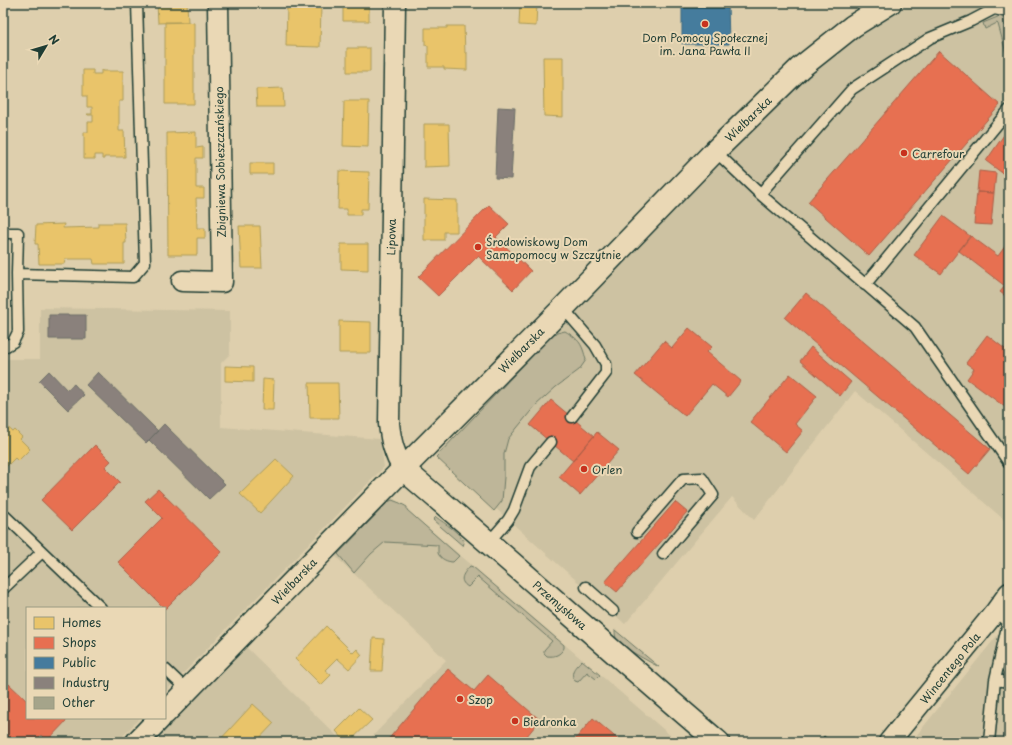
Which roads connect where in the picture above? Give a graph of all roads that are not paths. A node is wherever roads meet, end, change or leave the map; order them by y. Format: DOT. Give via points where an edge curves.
graph roads {
  1 [pos="137,3"];
  2 [pos="218,3"];
  3 [pos="395,3"];
  4 [pos="890,3"];
  5 [pos="1008,3"];
  6 [pos="1009,7"];
  7 [pos="1009,12"];
  8 [pos="1009,110"];
  9 [pos="715,151"];
  10 [pos="760,194"];
  11 [pos="3,232"];
  12 [pos="17,274"];
  13 [pos="182,281"];
  14 [pos="865,285"];
  15 [pos="563,308"];
  16 [pos="3,348"];
  17 [pos="572,417"];
  18 [pos="551,442"];
  19 [pos="1009,463"];
  20 [pos="403,468"];
  21 [pos="3,514"];
  22 [pos="638,532"];
  23 [pos="489,542"];
  24 [pos="42,552"];
  25 [pos="663,554"];
  26 [pos="586,587"];
  27 [pos="3,589"];
  28 [pos="1009,594"];
  29 [pos="100,607"];
  30 [pos="613,611"];
  31 [pos="1004,619"];
  32 [pos="166,670"];
  33 [pos="995,680"];
  34 [pos="1009,682"];
  35 [pos="187,690"];
  36 [pos="166,712"];
  37 [pos="159,719"];
  38 [pos="137,742"];
  39 [pos="718,742"];
  40 [pos="889,742"];
  41 [pos="988,742"];
  1 -- 12 [label="lane" via="145,262 133,277"];
  2 -- 13 [label="street, Zbigniewa Sobieszczańskiego" via="222,282"];
  3 -- 20 [label="street, Lipowa" via="389,424 391,441"];
  4 -- 9 [label="main road, Wielbarska" via="853,26 800,68"];
  5 -- 6 [label="lane"];
  7 -- 10 [label="lane" via="994,9 930,38 852,90"];
  8 -- 14 [label="lane"];
  9 -- 10 [label="lane"];
  9 -- 15 [label="main road, Wielbarska"];
  10 -- 14 [label="lane"];
  11 -- 12 [label="lane" via="18,232"];
  12 -- 16 [label="lane" via="18,332 13,342"];
  14 -- 19 [label="lane" via="914,327"];
  15 -- 17 [label="lane" via="595,345 606,364 606,373"];
  15 -- 20 [label="main road, Wielbarska"];
  18 -- 23 [label="lane" via="530,467 514,510"];
  20 -- 23 [label="main road, Przemysłowa"];
  20 -- 35 [label="main road, Wielbarska"];
  21 -- 24 [label="lane"];
  22 -- 25 [label="lane" via="683,478 702,478 713,495"];
  23 -- 39 [label="main road, Przemysłowa"];
  24 -- 27 [label="lane"];
  24 -- 29 [label="lane"];
  26 -- 30 [label="lane"];
  28 -- 31 [label="street, Wincentego Pola"];
  31 -- 33 [label="lane"];
  31 -- 40 [label="street, Wincentego Pola"];
  32 -- 35 [label="lane"];
  33 -- 34 [label="lane"];
  33 -- 41 [label="lane"];
  35 -- 36 [label="main road, Wielbarska"];
  37 -- 38 [label="main road"];
}
